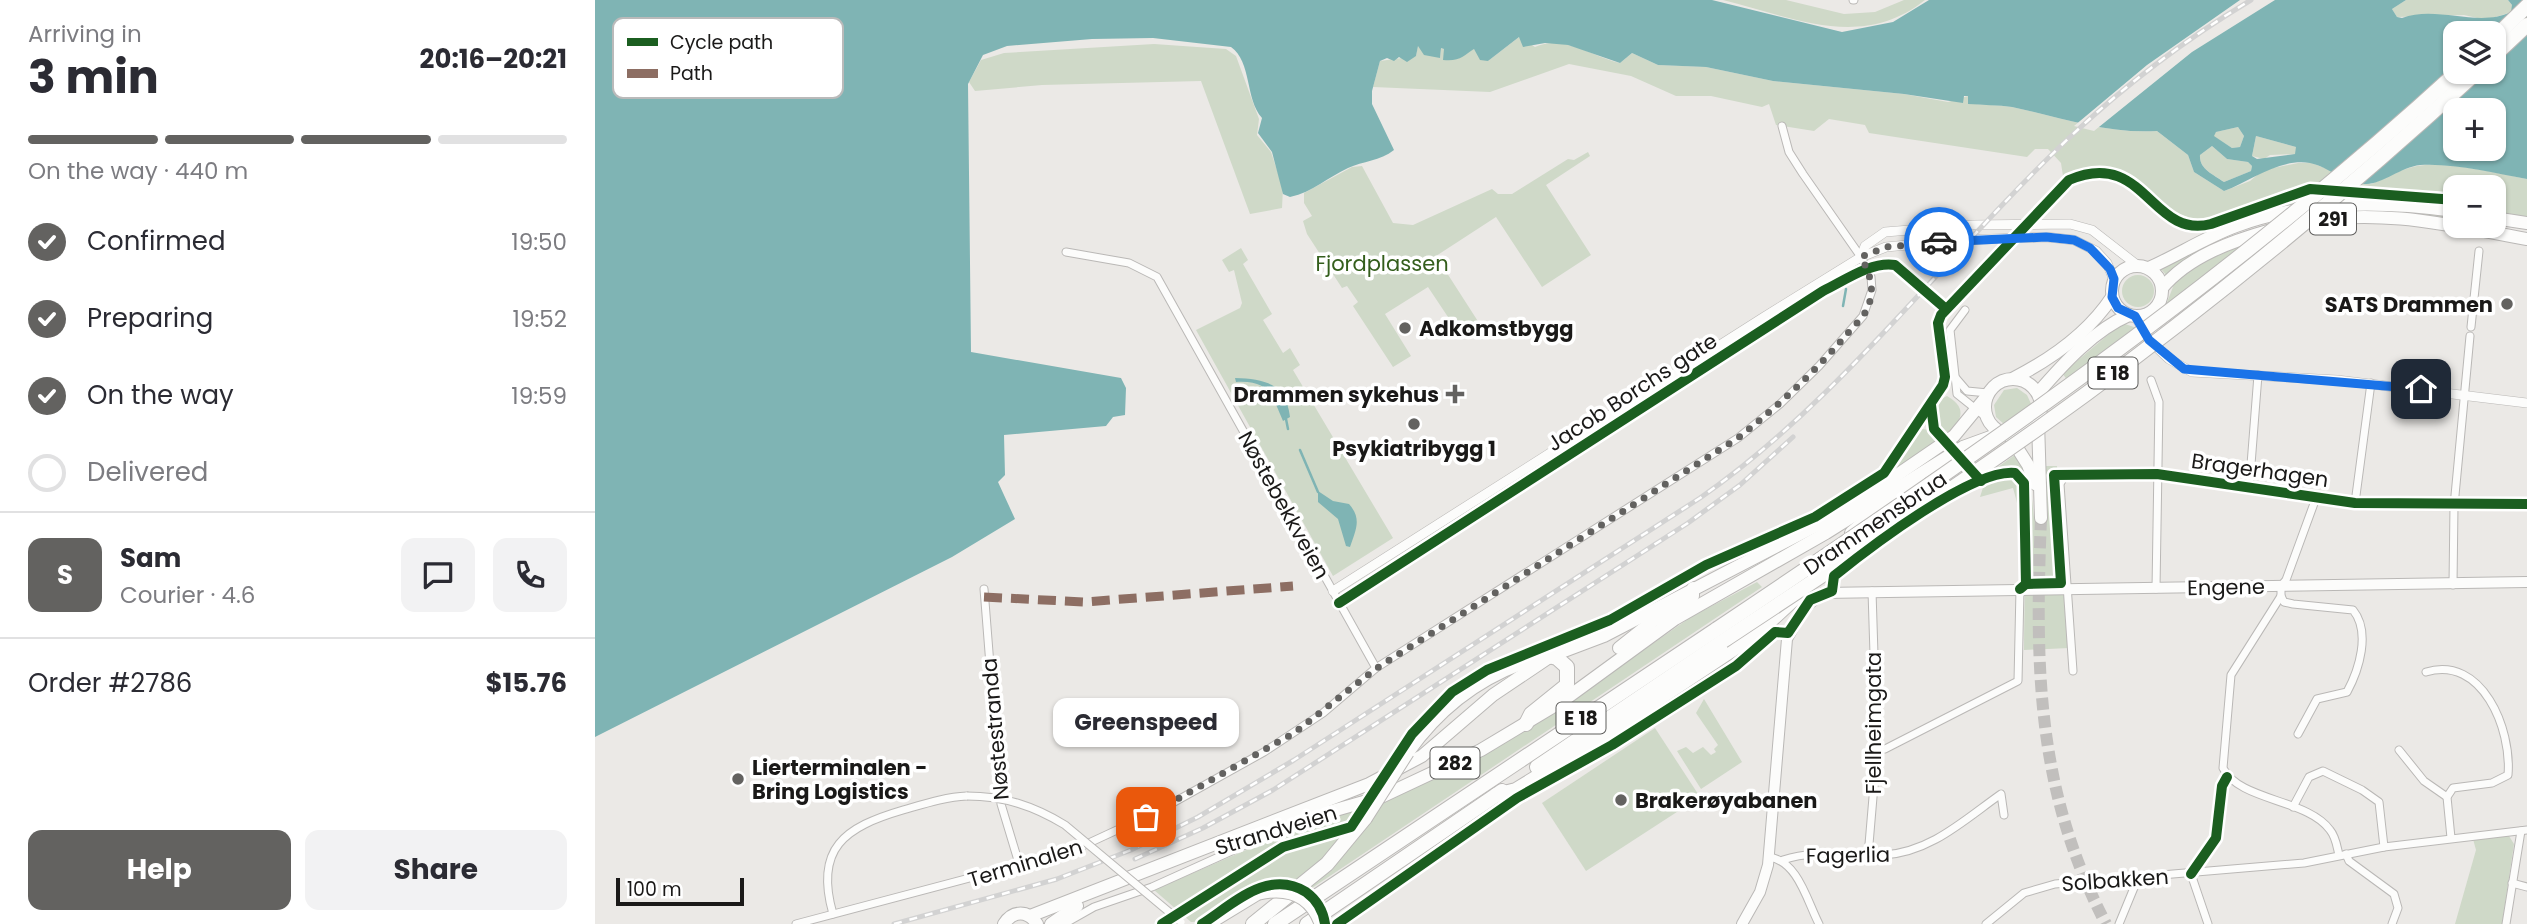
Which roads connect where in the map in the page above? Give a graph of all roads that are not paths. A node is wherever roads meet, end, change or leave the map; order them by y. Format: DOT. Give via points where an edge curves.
graph roads {
  1 [pos="2527,6"];
  2 [pos="2527,25"];
  3 [pos="2506,26"];
  4 [pos="2506,45"];
  5 [pos="2443,84"];
  6 [pos="2463,84"];
  7 [pos="1781,127"];
  8 [pos="2443,210"];
  9 [pos="2506,220"];
  10 [pos="2527,223"];
  11 [pos="2527,239"];
  12 [pos="1066,251"];
  13 [pos="2479,251"];
  14 [pos="1861,257"];
  15 [pos="2143,267"];
  16 [pos="2114,279"];
  17 [pos="2162,288"];
  18 [pos="2112,297"];
  19 [pos="1965,310"];
  20 [pos="2153,310"];
  21 [pos="2132,315"];
  22 [pos="2471,327"];
  23 [pos="2470,336"];
  24 [pos="2157,346"];
  25 [pos="2257,375"];
  26 [pos="1955,377"];
  27 [pos="2014,378"];
  28 [pos="2151,380"];
  29 [pos="2371,383"];
  30 [pos="2039,393"];
  31 [pos="1988,395"];
  32 [pos="2464,395"];
  33 [pos="2527,403"];
  34 [pos="1982,415"];
  35 [pos="2038,422"];
  36 [pos="2006,434"];
  37 [pos="2157,474"];
  38 [pos="1917,478"];
  39 [pos="2249,490"];
  40 [pos="2316,498"];
  41 [pos="2355,503"];
  42 [pos="2527,504"];
  43 [pos="2454,506"];
  44 [pos="1740,582"];
  45 [pos="2527,582"];
  46 [pos="2453,585"];
  47 [pos="984,589"];
  48 [pos="1693,589"];
  49 [pos="2020,589"];
  50 [pos="2067,589"];
  51 [pos="2156,589"];
  52 [pos="1333,591"];
  53 [pos="1872,591"];
  54 [pos="2281,591"];
  55 [pos="1720,635"];
  56 [pos="1551,656"];
  57 [pos="1377,668"];
  58 [pos="1606,668"];
  59 [pos="2073,671"];
  60 [pos="2426,672"];
  61 [pos="1526,724"];
  62 [pos="2298,734"];
  63 [pos="1877,750"];
  64 [pos="2399,750"];
  65 [pos="1496,795"];
  66 [pos="2447,797"];
  67 [pos="2293,807"];
  68 [pos="2004,815"];
  69 [pos="1288,825"];
  70 [pos="2524,830"];
  71 [pos="2451,838"];
  72 [pos="2384,847"];
  73 [pos="2342,855"];
  74 [pos="1868,856"];
  75 [pos="1769,857"];
  76 [pos="1783,860"];
  77 [pos="1020,867"];
  78 [pos="2191,874"];
  79 [pos="2139,878"];
  80 [pos="2512,883"];
  81 [pos="2527,887"];
  82 [pos="1107,902"];
  83 [pos="1079,905"];
  84 [pos="833,914"];
  85 [pos="1034,920"];
  86 [pos="1003,922"];
  87 [pos="1182,923"];
  88 [pos="796,924"];
  89 [pos="1051,924"];
  90 [pos="1064,924"];
  91 [pos="1213,924"];
  92 [pos="1253,924"];
  93 [pos="1275,924"];
  94 [pos="1307,924"];
  95 [pos="1318,924"];
  96 [pos="1742,924"];
  97 [pos="1819,924"];
  98 [pos="1986,924"];
  99 [pos="2119,924"];
  100 [pos="2208,924"];
  101 [pos="2392,924"];
  102 [pos="2506,924"];
  1 -- 3 [label="highway"];
  2 -- 4 [label="highway"];
  5 -- 55 [label="highway, Drammensbrua / E 18, bridge" via="2304,206 2135,340"];
  6 -- 55 [label="highway, Drammensbrua / E 18, bridge" via="2313,216 2133,359 2004,452"];
  7 -- 14 [label="street" via="1789,152"];
  8 -- 15 [label="main road, 291" via="2378,204 2314,207 2236,226"];
  9 -- 10 [label="main road"];
  11 -- 17 [label="main road, 291" via="2389,218 2312,221 2213,251 2174,274"];
  12 -- 52 [label="street, Nøstebekkveien" via="1129,263 1157,276"];
  13 -- 22 [label="street"];
  14 -- 15 [label="street, Jacob Borchs gate" via="1865,246 1885,232 2053,222 2092,230"];
  14 -- 16 [label="street, Jacob Borchs gate" via="1886,247 1918,243 2062,238 2095,251"];
  14 -- 52 [label="street, Jacob Borchs gate"];
  14 -- 57 [label="street, Terminalen" via="1871,277 1869,305 1819,366 1780,404 1738,438"];
  15 -- 16 [label="main road, 291" via="2123,270"];
  15 -- 17 [label="main road" via="2158,276"];
  16 -- 18 [label="main road"];
  17 -- 20 [label="main road, 291" via="2161,300"];
  18 -- 21 [label="main road" via="2118,308"];
  18 -- 27 [label="main road" via="2101,314 2056,354"];
  19 -- 26 [label="street" via="1950,330"];
  20 -- 21 [label="main road"];
  20 -- 24 [label="street"];
  21 -- 24 [label="street"];
  21 -- 30 [label="main road" via="2111,323"];
  23 -- 32 [label="street"];
  24 -- 25 [label="street" via="2176,365 2192,372"];
  25 -- 29 [label="street"];
  25 -- 39 [label="street"];
  26 -- 31 [label="street" via="1967,391"];
  26 -- 34 [label="street" via="1957,394"];
  27 -- 30 [label="main road" via="2026,381"];
  27 -- 31 [label="main road" via="2002,381"];
  28 -- 37 [label="street" via="2159,402"];
  29 -- 32 [label="street"];
  29 -- 41 [label="street"];
  30 -- 35 [label="main road"];
  31 -- 34 [label="main road"];
  32 -- 33 [label="street"];
  32 -- 43 [label="street"];
  34 -- 36 [label="main road"];
  34 -- 48 [label="main road, Strandveien" via="1846,510"];
  35 -- 36 [label="main road" via="2025,433"];
  35 -- 36 [label="main road" via="2041,518 2032,476"];
  36 -- 38 [label="main road, E 18" via="1963,447"];
  37 -- 39 [label="street, Bragerhagen"];
  37 -- 50 [label="street, Bragerhagen" via="2070,474 2063,478"];
  37 -- 51 [label="street"];
  38 -- 44 [label="main road, 282"];
  38 -- 65 [label="highway, E 18" via="1869,516 1817,577 1756,634 1577,753 1516,790"];
  39 -- 40 [label="street, Bragerhagen"];
  40 -- 41 [label="street, Bragerhagen"];
  40 -- 54 [label="street"];
  41 -- 43 [label="street, Bragerhagen"];
  42 -- 43 [label="street, Bragerhagen"];
  43 -- 46 [label="street"];
  44 -- 48 [label="main road, 282" via="1709,591"];
  44 -- 58 [label="main road, 282" via="1663,627"];
  45 -- 46 [label="main road, Engene"];
  46 -- 54 [label="main road, Engene"];
  47 -- 77 [label="street, Nøstestranda" via="1001,804"];
  48 -- 56 [label="main road, Strandveien" via="1594,640"];
  48 -- 58 [label="main road, 282" via="1691,599 1611,655"];
  49 -- 50 [label="main road, Engene"];
  49 -- 53 [label="main road, Engene"];
  49 -- 63 [label="street" via="2018,681"];
  50 -- 51 [label="main road, Engene"];
  50 -- 59 [label="street"];
  51 -- 54 [label="main road, Engene"];
  52 -- 57 [label="street, Nøstebekkveien"];
  53 -- 63 [label="street, Fjellheimgata"];
  53 -- 75 [label="main road, Engene" via="1832,591 1817,596 1796,617 1789,633"];
  54 -- 62 [label="street" via="2284,601 2293,604 2353,610 2362,626 2358,671 2347,692 2318,699"];
  54 -- 67 [label="street" via="2231,675 2223,768 2227,777 2243,786"];
  55 -- 65 [label="highway, E 18"];
  55 -- 93 [label="highway, E 18"];
  56 -- 61 [label="highway, E 18" via="1567,667 1567,685 1531,714"];
  56 -- 85 [label="main road, Strandveien / 282" via="1493,695 1422,756 1390,774 1117,881"];
  56 -- 92 [label="highway, bridge" via="1527,661 1475,684 1438,714 1327,864"];
  57 -- 77 [label="street, Terminalen" via="1294,733 1189,794 1076,849"];
  58 -- 61 [label="main road, Strandveien / 282"];
  60 -- 66 [label="street" via="2440,668 2459,671 2479,685 2506,741 2508,775 2453,788"];
  61 -- 69 [label="main road, Strandveien / 282" via="1392,792"];
  63 -- 74 [label="street, Fjellheimgata"];
  64 -- 66 [label="street" via="2424,780"];
  65 -- 94 [label="highway, E 18"];
  66 -- 71 [label="street"];
  67 -- 72 [label="street" via="2309,777 2323,771 2363,789 2379,802"];
  67 -- 73 [label="street" via="2330,829"];
  68 -- 74 [label="street, Fagerlia" via="2001,794 1930,845"];
  69 -- 82 [label="street" via="1167,881"];
  69 -- 83 [label="main road, Strandveien / 282" via="1221,846"];
  70 -- 71 [label="street, Solbakken"];
  70 -- 80 [label="street"];
  71 -- 72 [label="street, Solbakken"];
  72 -- 73 [label="street, Solbakken"];
  73 -- 78 [label="street, Solbakken"];
  73 -- 101 [label="street" via="2394,894 2398,908"];
  74 -- 76 [label="street, Fagerlia" via="1809,852"];
  75 -- 76 [label="street"];
  75 -- 96 [label="main road, Engene" via="1760,892"];
  76 -- 97 [label="street"];
  77 -- 84 [label="street, Terminalen"];
  78 -- 79 [label="street, Solbakken"];
  78 -- 100 [label="street"];
  79 -- 98 [label="street, Solbakken" via="2056,884 2024,893"];
  79 -- 99 [label="street"];
  80 -- 81 [label="street"];
  80 -- 102 [label="street"];
  82 -- 83 [label="street"];
  82 -- 90 [label="street"];
  83 -- 89 [label="main road, Strandveien / 282"];
  84 -- 87 [label="street, bridge" via="827,874 837,847 849,833 871,820 967,796 1010,800 1065,825"];
  84 -- 88 [label="street, Terminalen"];
  85 -- 86 [label="main road, 282" via="1019,913"];
  91 -- 95 [label="street, bridge" via="1259,896 1286,893 1314,913"];
}
